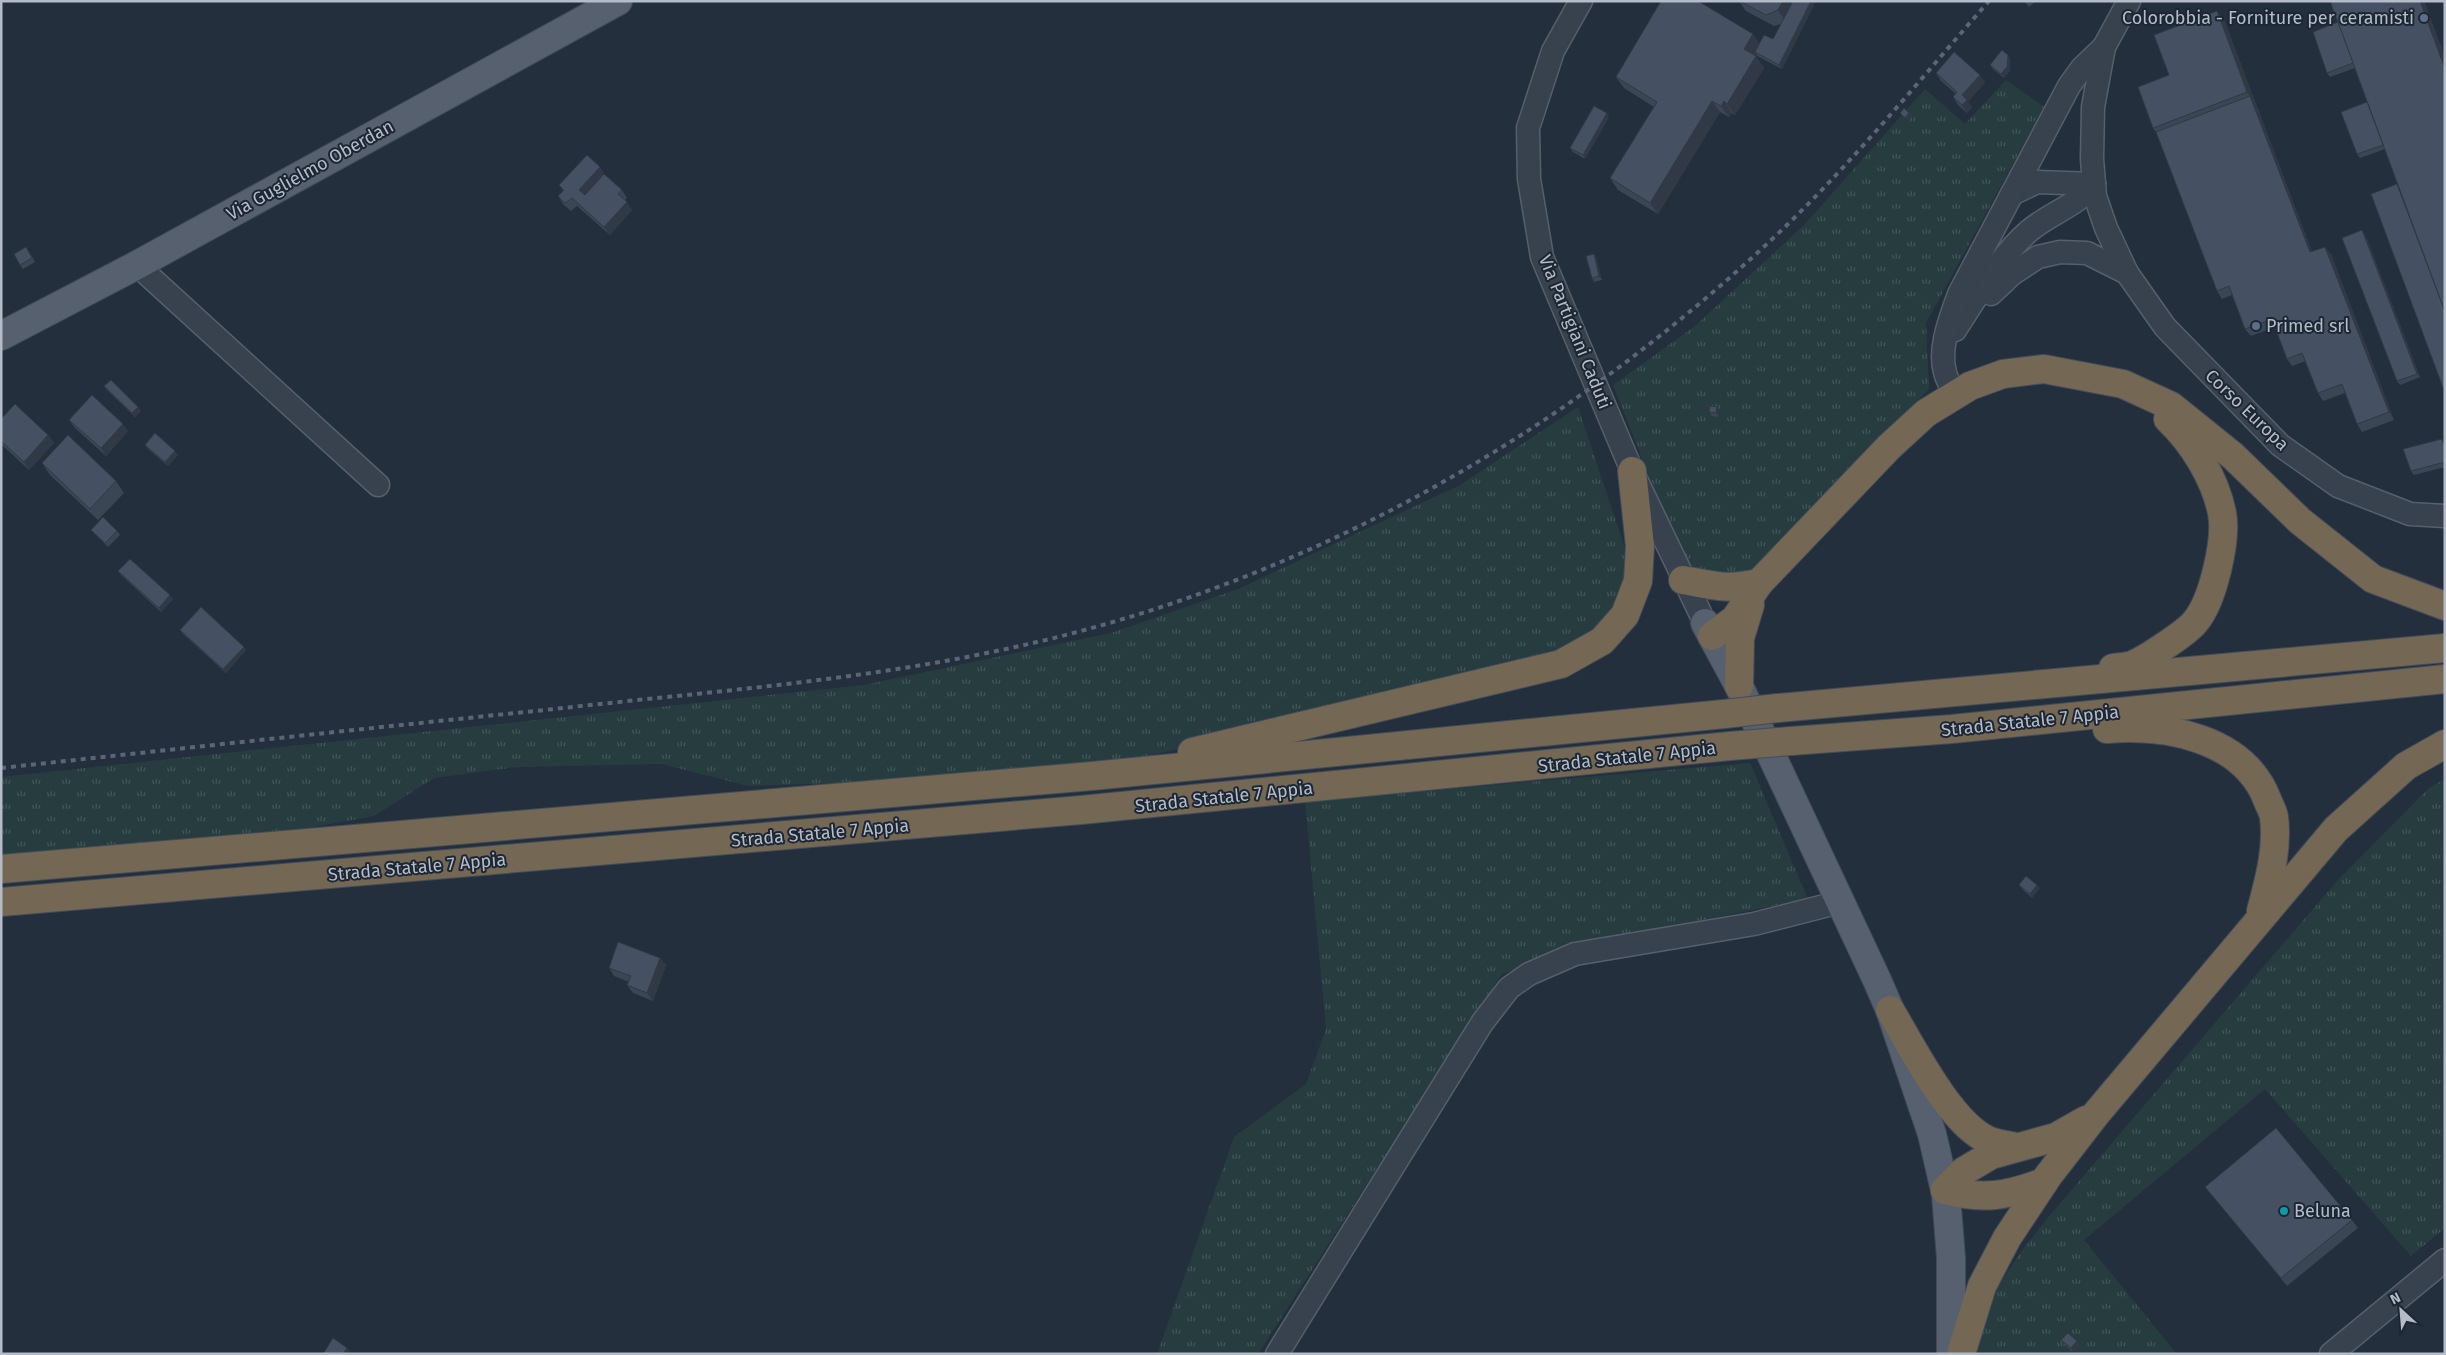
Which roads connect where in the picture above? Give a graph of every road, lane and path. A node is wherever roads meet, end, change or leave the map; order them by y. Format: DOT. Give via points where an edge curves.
graph roads {
  1 [pos="618,1"];
  2 [pos="1581,1"];
  3 [pos="2128,1"];
  4 [pos="2104,48"];
  5 [pos="2094,184"];
  6 [pos="2012,194"];
  7 [pos="137,265"];
  8 [pos="2127,273"];
  9 [pos="1,336"];
  10 [pos="1949,338"];
  11 [pos="2140,392"];
  12 [pos="1955,394"];
  13 [pos="1632,471"];
  14 [pos="378,485"];
  15 [pos="2445,516"];
  16 [pos="1683,580"];
  17 [pos="1759,583"];
  18 [pos="2445,606"];
  19 [pos="1709,630"];
  20 [pos="2445,648"];
  21 [pos="2445,679"];
  22 [pos="1739,686"];
  23 [pos="1922,694"];
  24 [pos="1952,729"];
  25 [pos="2445,744"];
  26 [pos="1092,776"];
  27 [pos="1,869"];
  28 [pos="1,902"];
  29 [pos="1840,902"];
  30 [pos="2259,917"];
  31 [pos="1890,1010"];
  32 [pos="2096,1114"];
  33 [pos="2016,1147"];
  34 [pos="2044,1182"];
  35 [pos="1944,1190"];
  36 [pos="2444,1262"];
  37 [pos="1277,1354"];
  38 [pos="1951,1354"];
  39 [pos="1961,1354"];
  40 [pos="2331,1354"];
  1 -- 7 [label="main road, Via Guglielmo Oberdan"];
  2 -- 13 [label="street, Via Partigiani Caduti" via="1553,51 1528,128 1529,180 1542,257"];
  3 -- 4 [label="street"];
  4 -- 5 [label="street, Corso Europa" via="2093,107"];
  4 -- 6 [label="street" via="2082,68 2069,86"];
  5 -- 6 [label="street" via="2037,182"];
  5 -- 8 [label="street, Corso Europa" via="2106,228"];
  5 -- 10 [label="street" via="2074,203 2029,231 2005,258"];
  6 -- 10 [label="street" via="1959,294 1948,326"];
  7 -- 9 [label="main road, Via Guglielmo Oberdan"];
  7 -- 14 [label="street"];
  8 -- 10 [label="street" via="2087,253 2060,252 2038,257 2012,274"];
  8 -- 15 [label="street, Corso Europa" via="2166,327 2280,445 2338,486 2410,514"];
  10 -- 12 [label="street" via="1943,355 1945,372"];
  11 -- 12 [label="highway" via="2123,384 2044,369 2003,374"];
  11 -- 18 [label="highway" via="2171,406 2195,425 2233,456 2300,521 2373,579"];
  11 -- 23 [label="highway" via="2185,437 2205,468 2222,514 2221,551 2212,590 2195,622 2167,644 2133,664 2085,674"];
  12 -- 17 [label="highway" via="1926,413 1889,447"];
  13 -- 16 [label="street, Via Partigiani Caduti"];
  13 -- 26 [label="highway" via="1640,546 1638,581 1624,615 1602,641 1561,664"];
  16 -- 17 [label="highway" via="1716,588"];
  16 -- 19 [label="street, Via Partigiani Caduti"];
  17 -- 19 [label="highway" via="1735,619"];
  17 -- 22 [label="highway" via="1740,638"];
  19 -- 22 [label="main road"];
  20 -- 23 [label="highway, Strada Statale 7 Appia"];
  21 -- 24 [label="highway, Strada Statale 7 Appia"];
  22 -- 29 [label="main road"];
  23 -- 26 [label="highway, Strada Statale 7 Appia, bridge"];
  24 -- 28 [label="highway, Strada Statale 7 Appia, bridge" via="1730,746 1081,810"];
  24 -- 30 [label="highway" via="1990,736 2124,727 2169,731 2194,736 2234,756 2263,789 2274,816 2274,860"];
  25 -- 30 [label="highway" via="2406,766 2336,829"];
  26 -- 27 [label="highway, Strada Statale 7 Appia"];
  29 -- 31 [label="main road"];
  29 -- 37 [label="street" via="1754,924 1575,954 1529,974 1509,988 1471,1040"];
  30 -- 32 [label="highway"];
  31 -- 33 [label="highway" via="1937,1087 1966,1125 1988,1140"];
  31 -- 35 [label="main road" via="1932,1134"];
  32 -- 33 [label="highway" via="2056,1137"];
  32 -- 34 [label="highway"];
  33 -- 35 [label="highway" via="1991,1155 1964,1171"];
  34 -- 35 [label="highway" via="1994,1197"];
  34 -- 39 [label="highway" via="1993,1262 1982,1286"];
  35 -- 38 [label="main road" via="1951,1258"];
  36 -- 40 [label="street"];
}
